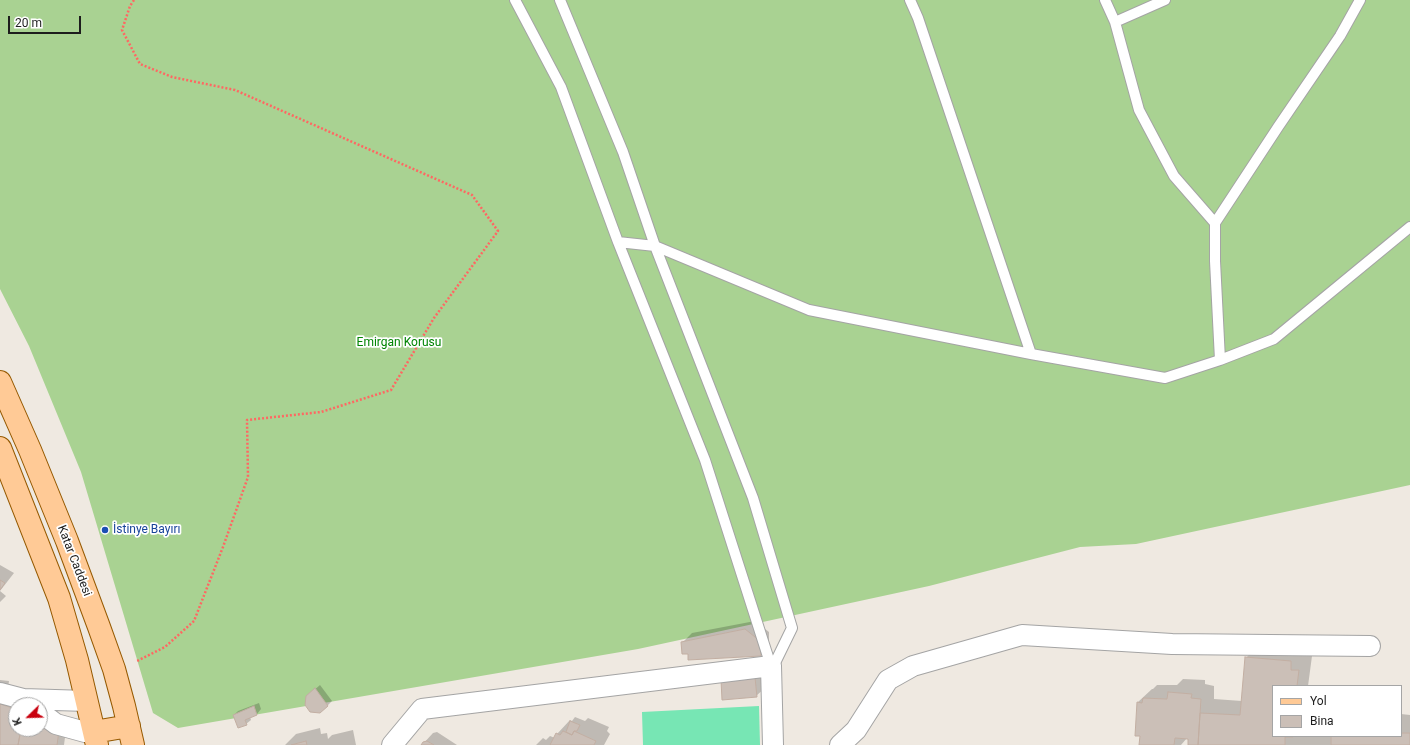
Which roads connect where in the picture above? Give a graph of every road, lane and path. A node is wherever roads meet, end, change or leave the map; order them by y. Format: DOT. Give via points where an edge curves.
graph roads {
  1 [pos="134,0"];
  2 [pos="515,0"];
  3 [pos="560,0"];
  4 [pos="910,0"];
  5 [pos="1105,0"];
  6 [pos="1165,0"];
  7 [pos="1360,0"];
  8 [pos="1115,22"];
  9 [pos="1215,223"];
  10 [pos="1410,227"];
  11 [pos="618,242"];
  12 [pos="655,246"];
  13 [pos="1031,354"];
  14 [pos="1220,360"];
  15 [pos="0,382"];
  16 [pos="0,448"];
  17 [pos="1370,646"];
  18 [pos="114,669"];
  19 [pos="771,669"];
  20 [pos="120,692"];
  21 [pos="0,693"];
  22 [pos="12,697"];
  23 [pos="86,701"];
  24 [pos="48,702"];
  25 [pos="48,718"];
  26 [pos="131,735"];
  27 [pos="96,739"];
  28 [pos="392,745"];
  29 [pos="773,745"];
  30 [pos="840,745"];
  1 -- 18 [label="path" via="122,30 140,64 172,77 235,90 472,195 498,232 434,318 391,390 321,412 247,420 248,477 194,621 165,647"];
  2 -- 11 [label="lane" via="561,87"];
  3 -- 12 [label="lane" via="623,152"];
  4 -- 13 [label="lane"];
  5 -- 8 [label="lane"];
  6 -- 8 [label="lane"];
  7 -- 9 [label="lane" via="1340,36"];
  8 -- 9 [label="lane" via="1139,110 1174,176"];
  9 -- 14 [label="lane"];
  10 -- 14 [label="lane" via="1274,339"];
  11 -- 12 [label="lane"];
  11 -- 19 [label="lane" via="705,460"];
  12 -- 13 [label="lane" via="809,310"];
  12 -- 19 [label="lane" via="753,498 792,628"];
  13 -- 14 [label="lane" via="1165,378"];
  15 -- 18 [label="main road, Katar Caddesi" via="67,542"];
  16 -- 23 [label="main road" via="59,598"];
  17 -- 30 [label="street" via="1172,644 1022,635 913,666 888,680 856,730"];
  18 -- 20 [label="main road, Katar Caddesi"];
  19 -- 28 [label="street" via="422,709"];
  19 -- 29 [label="street"];
  20 -- 23 [label="main road"];
  20 -- 26 [label="main road, Katar Caddesi"];
  21 -- 22 [label="street"];
  23 -- 24 [label="street"];
  23 -- 27 [label="main road"];
  25 -- 27 [label="street" via="56,724 85,732"];
  26 -- 27 [label="main road"];
}
